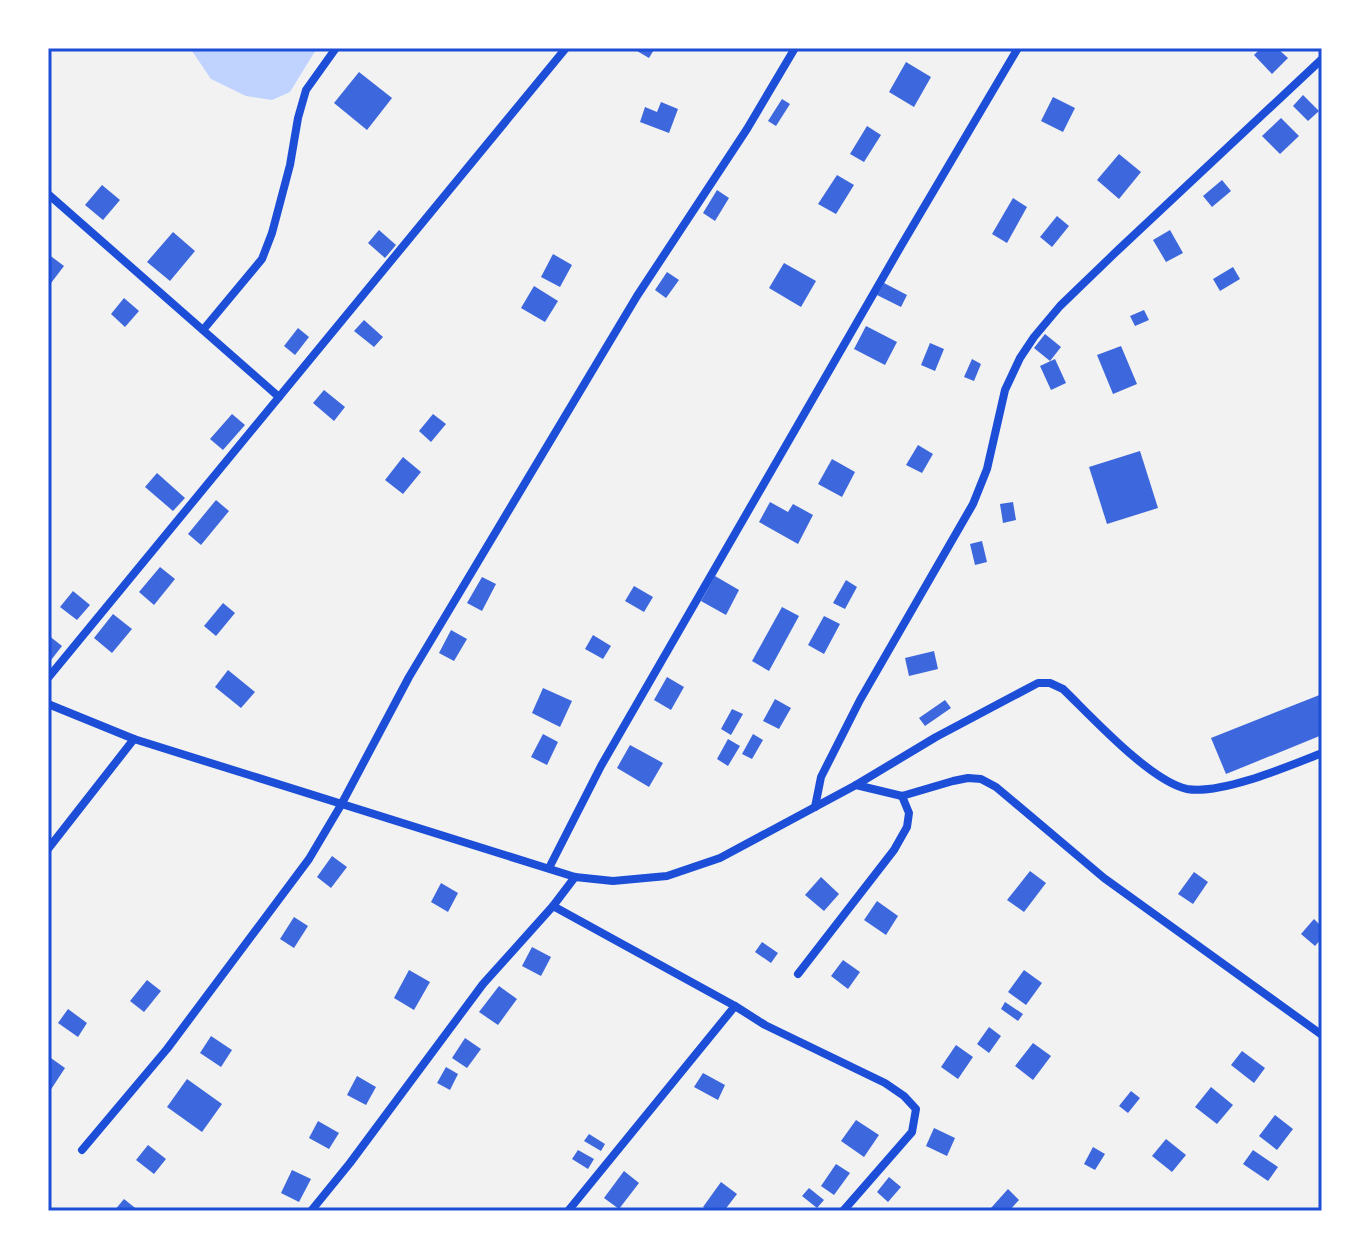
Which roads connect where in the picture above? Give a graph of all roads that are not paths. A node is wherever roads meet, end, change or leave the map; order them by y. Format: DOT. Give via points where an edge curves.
graph roads {
  1 [pos="336,48"];
  2 [pos="566,48"];
  3 [pos="795,48"];
  4 [pos="1018,48"];
  5 [pos="1322,59"];
  6 [pos="48,194"];
  7 [pos="203,330"];
  8 [pos="279,397"];
  9 [pos="48,678"];
  10 [pos="48,704"];
  11 [pos="134,739"];
  12 [pos="1322,753"];
  13 [pos="856,785"];
  14 [pos="902,796"];
  15 [pos="341,805"];
  16 [pos="815,807"];
  17 [pos="48,849"];
  18 [pos="549,868"];
  19 [pos="575,877"];
  20 [pos="553,906"];
  21 [pos="798,974"];
  22 [pos="735,1006"];
  23 [pos="1322,1035"];
  24 [pos="82,1150"];
  25 [pos="311,1211"];
  26 [pos="568,1211"];
  27 [pos="843,1211"];
  1 -- 7 [label="street" via="306,90 262,259"];
  2 -- 8 [label="street"];
  3 -- 15 [label="street" via="637,296 409,677"];
  4 -- 18 [label="street" via="616,739"];
  5 -- 16 [label="street" via="1094,273 1034,337 1005,390 987,469 973,504 860,700 821,777"];
  6 -- 7 [label="street"];
  7 -- 8 [label="street"];
  8 -- 9 [label="street"];
  10 -- 11 [label="street"];
  11 -- 15 [label="street"];
  11 -- 17 [label="street"];
  12 -- 13 [label="street" via="1210,790 1186,789 1142,764 1063,689 1038,683"];
  13 -- 14 [label="street"];
  13 -- 16 [label="street"];
  14 -- 21 [label="street" via="909,813 907,827 894,850"];
  14 -- 23 [label="street" via="968,778 996,787 1104,878"];
  15 -- 18 [label="street"];
  15 -- 24 [label="street" via="309,859 167,1049"];
  16 -- 19 [label="street" via="720,858 667,876 613,881"];
  18 -- 19 [label="street"];
  19 -- 20 [label="street"];
  20 -- 22 [label="street"];
  20 -- 25 [label="street" via="483,984"];
  22 -- 26 [label="street"];
  22 -- 27 [label="street" via="885,1083 916,1109 912,1132"];
}
